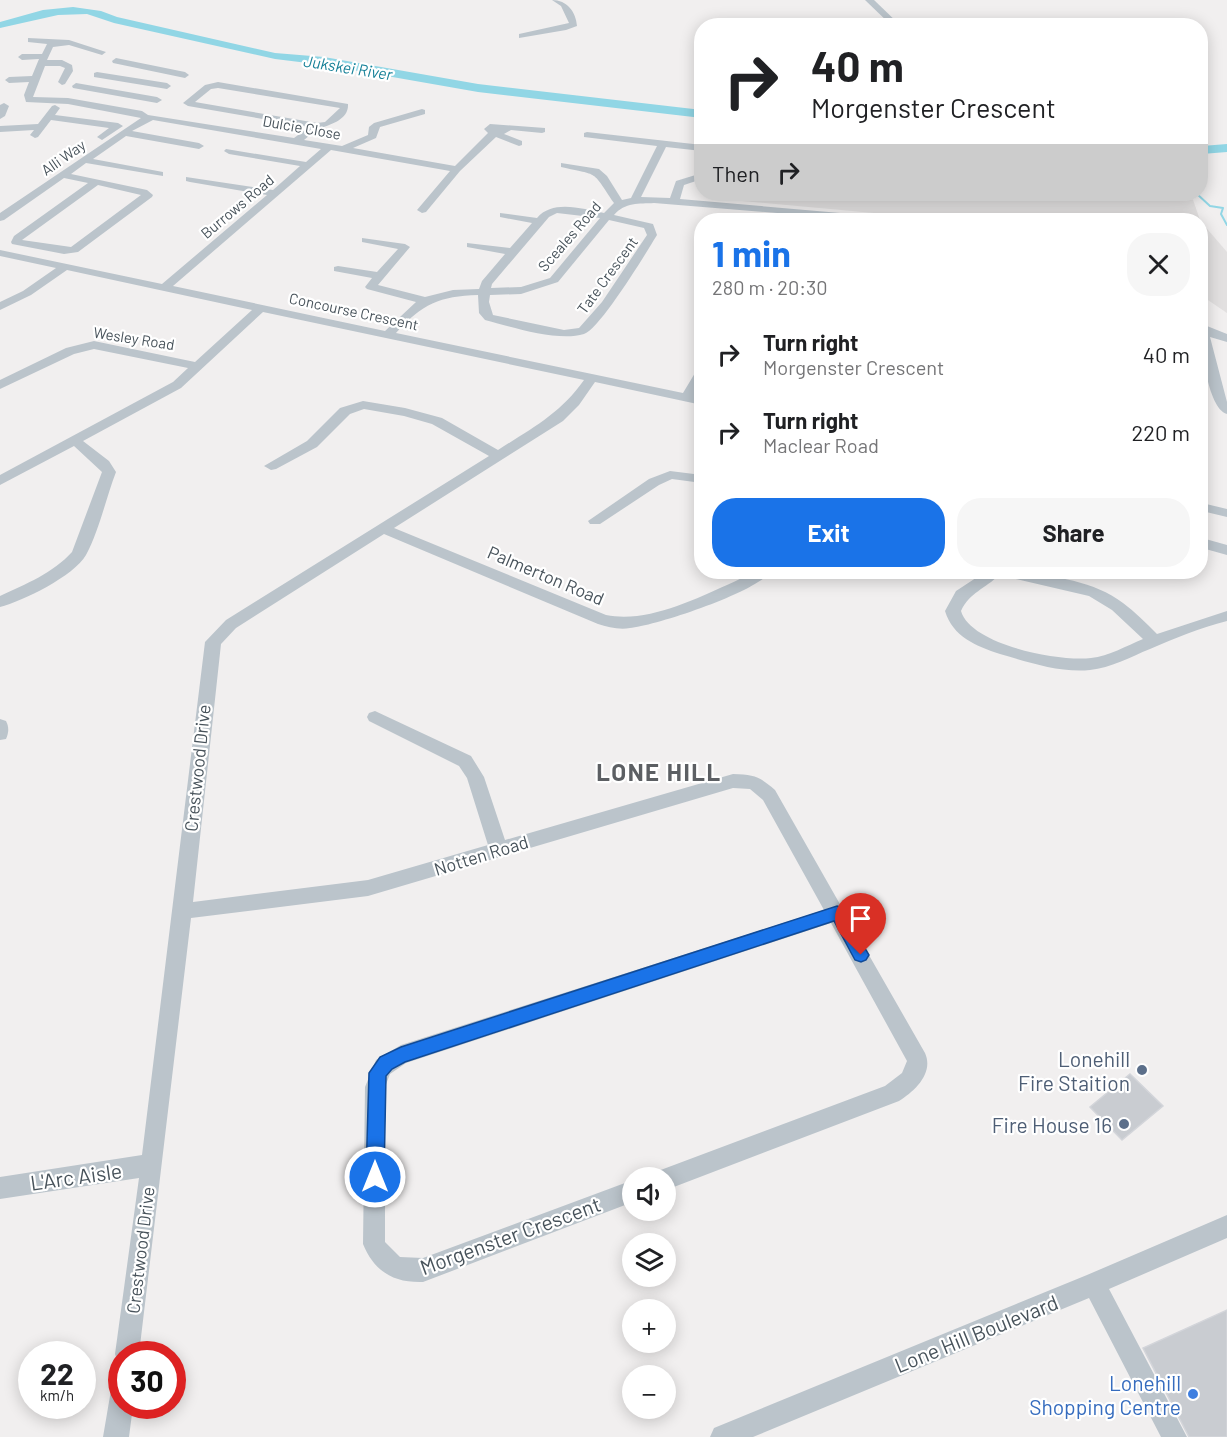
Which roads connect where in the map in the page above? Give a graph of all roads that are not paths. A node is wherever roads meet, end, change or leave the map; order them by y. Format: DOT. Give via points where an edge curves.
graph roads {
  1 [pos="556,0"];
  2 [pos="869,0"];
  3 [pos="888,18"];
  4 [pos="522,36"];
  5 [pos="31,40"];
  6 [pos="57,42"];
  7 [pos="102,51"];
  8 [pos="22,57"];
  9 [pos="44,59"];
  10 [pos="116,60"];
  11 [pos="164,71"];
  12 [pos="97,75"];
  13 [pos="185,75"];
  14 [pos="35,79"];
  15 [pos="9,80"];
  16 [pos="62,82"];
  17 [pos="146,82"];
  18 [pos="76,86"];
  19 [pos="167,86"];
  20 [pos="127,95"];
  21 [pos="61,100"];
  22 [pos="157,100"];
  23 [pos="105,109"];
  24 [pos="422,112"];
  25 [pos="49,117"];
  26 [pos="145,119"];
  27 [pos="316,126"];
  28 [pos="0,129"];
  29 [pos="542,130"];
  30 [pos="499,131"];
  31 [pos="125,133"];
  32 [pos="587,135"];
  33 [pos="297,141"];
  34 [pos="519,143"];
  35 [pos="663,144"];
  36 [pos="88,146"];
  37 [pos="200,146"];
  38 [pos="329,147"];
  39 [pos="694,147"];
  40 [pos="343,149"];
  41 [pos="229,151"];
  42 [pos="85,160"];
  43 [pos="309,165"];
  44 [pos="564,165"];
  45 [pos="457,169"];
  46 [pos="159,174"];
  47 [pos="63,175"];
  48 [pos="190,179"];
  49 [pos="694,179"];
  50 [pos="96,182"];
  51 [pos="274,193"];
  52 [pos="635,200"];
  53 [pos="674,201"];
  54 [pos="620,204"];
  55 [pos="422,210"];
  56 [pos="794,213"];
  57 [pos="504,215"];
  58 [pos="608,217"];
  59 [pos="0,218"];
  60 [pos="539,221"];
  61 [pos="366,240"];
  62 [pos="471,245"];
  63 [pos="512,252"];
  64 [pos="0,253"];
  65 [pos="65,267"];
  66 [pos="338,269"];
  67 [pos="379,276"];
  68 [pos="164,288"];
  69 [pos="486,293"];
  70 [pos="426,301"];
  71 [pos="0,307"];
  72 [pos="260,308"];
  73 [pos="1208,331"];
  74 [pos="388,335"];
  75 [pos="1227,338"];
  76 [pos="1208,348"];
  77 [pos="198,366"];
  78 [pos="592,378"];
  79 [pos="694,384"];
  80 [pos="0,385"];
  81 [pos="686,398"];
  82 [pos="694,400"];
  83 [pos="1227,410"];
  84 [pos="75,441"];
  85 [pos="499,456"];
  86 [pos="271,466"];
  87 [pos="694,478"];
  88 [pos="0,481"];
  89 [pos="1208,508"];
  90 [pos="1227,513"];
  91 [pos="595,521"];
  92 [pos="382,528"];
  93 [pos="1208,545"];
  94 [pos="1227,550"];
  95 [pos="749,579"];
  96 [pos="986,579"];
  97 [pos="1036,579"];
  98 [pos="0,602"];
  99 [pos="1227,616"];
  100 [pos="1154,640"];
  101 [pos="375,717"];
  102 [pos="0,725"];
  103 [pos="0,734"];
  104 [pos="499,850"];
  105 [pos="183,910"];
  106 [pos="837,913"];
  107 [pos="151,1165"];
  108 [pos="676,1175"];
  109 [pos="0,1188"];
  110 [pos="622,1195"];
  111 [pos="1227,1226"];
  112 [pos="1094,1284"];
  113 [pos="129,1341"];
  114 [pos="119,1419"];
  115 [pos="116,1437"];
  116 [pos="723,1437"];
  117 [pos="1174,1437"];
  1 -- 4 [label="street" via="564,5 574,24"];
  2 -- 3 [label="street"];
  5 -- 6 [label="street"];
  6 -- 7 [label="street"];
  6 -- 9 [label="street" via="49,46"];
  8 -- 9 [label="street"];
  9 -- 14 [label="street"];
  9 -- 16 [label="street" via="69,67"];
  10 -- 11 [label="street"];
  11 -- 13 [label="street"];
  11 -- 17 [label="street"];
  12 -- 17 [label="street"];
  14 -- 15 [label="street"];
  14 -- 21 [label="street, Dulcie Close" via="29,100"];
  17 -- 19 [label="street"];
  17 -- 20 [label="street"];
  18 -- 20 [label="street"];
  20 -- 22 [label="street"];
  20 -- 23 [label="street"];
  21 -- 23 [label="street, Dulcie Close"];
  21 -- 25 [label="street"];
  23 -- 26 [label="street, Dulcie Close"];
  24 -- 40 [label="street" via="377,125 373,136"];
  25 -- 28 [label="street" via="38,131"];
  25 -- 36 [label="street" via="118,126"];
  26 -- 31 [label="street, Alli Way"];
  26 -- 33 [label="street, Dulcie Close" via="160,118"];
  27 -- 27 [label="street" via="328,124 345,106 218,85 207,87 188,103"];
  27 -- 33 [label="street"];
  29 -- 30 [label="street"];
  30 -- 34 [label="street"];
  30 -- 45 [label="street"];
  31 -- 37 [label="street"];
  31 -- 42 [label="street, Alli Way"];
  32 -- 35 [label="street"];
  33 -- 38 [label="street, Dulcie Close"];
  35 -- 39 [label="street"];
  35 -- 52 [label="street"];
  38 -- 40 [label="street, Dulcie Close"];
  38 -- 43 [label="street, Burrows Road"];
  40 -- 45 [label="street, Dulcie Close"];
  41 -- 43 [label="street"];
  42 -- 46 [label="street"];
  42 -- 47 [label="street, Alli Way"];
  43 -- 51 [label="street, Burrows Road"];
  44 -- 54 [label="street" via="601,173"];
  45 -- 55 [label="street"];
  47 -- 50 [label="street"];
  47 -- 59 [label="street, Alli Way"];
  48 -- 51 [label="street"];
  49 -- 53 [label="street" via="680,183"];
  50 -- 50 [label="street" via="148,195 74,250 16,242"];
  51 -- 68 [label="street, Burrows Road"];
  52 -- 53 [label="street, Sceales Road"];
  52 -- 54 [label="street, Sceales Road"];
  53 -- 56 [label="street, Sceales Road"];
  54 -- 58 [label="street, Sceales Road"];
  57 -- 60 [label="street"];
  58 -- 60 [label="street" via="559,209"];
  58 -- 69 [label="street, Sceales Road" via="554,280 532,289"];
  58 -- 69 [label="street, Tate Crescent" via="646,225 652,235 583,331 564,334 494,320 485,313"];
  60 -- 63 [label="street"];
  61 -- 67 [label="street" via="405,247"];
  62 -- 63 [label="street"];
  63 -- 69 [label="street" via="486,282"];
  64 -- 65 [label="street, Concourse Crescent"];
  65 -- 68 [label="street, Concourse Crescent"];
  65 -- 71 [label="street"];
  66 -- 67 [label="street"];
  67 -- 70 [label="street" via="373,288"];
  68 -- 72 [label="street, Concourse Crescent"];
  69 -- 70 [label="street, Sceales Road"];
  70 -- 74 [label="street, Sceales Road"];
  72 -- 74 [label="street, Concourse Crescent"];
  72 -- 77 [label="street"];
  73 -- 75 [label="street"];
  74 -- 78 [label="street, Concourse Crescent"];
  75 -- 76 [label="street"];
  76 -- 83 [label="street" via="1221,404"];
  77 -- 80 [label="street, Wesley Road" via="94,345 70,351"];
  77 -- 84 [label="street" via="177,385"];
  78 -- 81 [label="street, Concourse Crescent"];
  78 -- 85 [label="street, Crestwood Drive" via="566,411"];
  79 -- 81 [label="street"];
  81 -- 82 [label="street, Concourse Crescent"];
  84 -- 88 [label="street"];
  84 -- 98 [label="street" via="109,472 84,546 68,566"];
  85 -- 86 [label="street" via="437,421 363,405 345,411 312,444"];
  85 -- 92 [label="street, Crestwood Drive"];
  87 -- 91 [label="street" via="669,475"];
  89 -- 90 [label="street"];
  92 -- 95 [label="street, Palmerton Road" via="618,623 646,620"];
  92 -- 105 [label="street, Crestwood Drive" via="231,624 213,642"];
  93 -- 94 [label="street"];
  96 -- 100 [label="street" via="961,595 953,606 954,616 968,634 1003,649 1078,665 1107,661"];
  97 -- 100 [label="street" via="1093,592 1117,606"];
  99 -- 100 [label="street"];
  101 -- 104 [label="street" via="465,761 475,777"];
  102 -- 103 [label="street"];
  104 -- 105 [label="street, Notten Road" via="353,891"];
  104 -- 106 [label="street, Notten Road" via="733,780 754,782 769,795"];
  105 -- 107 [label="street, Crestwood Drive"];
  106 -- 108 [label="street" via="918,1060 913,1078 892,1094"];
  106 -- 110 [label="street, Morgenster Crescent" via="401,1055 377,1073 374,1244 381,1258 394,1267 423,1270"];
  107 -- 109 [label="street, L'Arc Aisle"];
  107 -- 113 [label="street, Crestwood Drive"];
  111 -- 112 [label="street, Lone Hill Boulevard"];
  112 -- 116 [label="street, Lone Hill Boulevard"];
  112 -- 117 [label="street"];
  114 -- 115 [label="street"];
}
